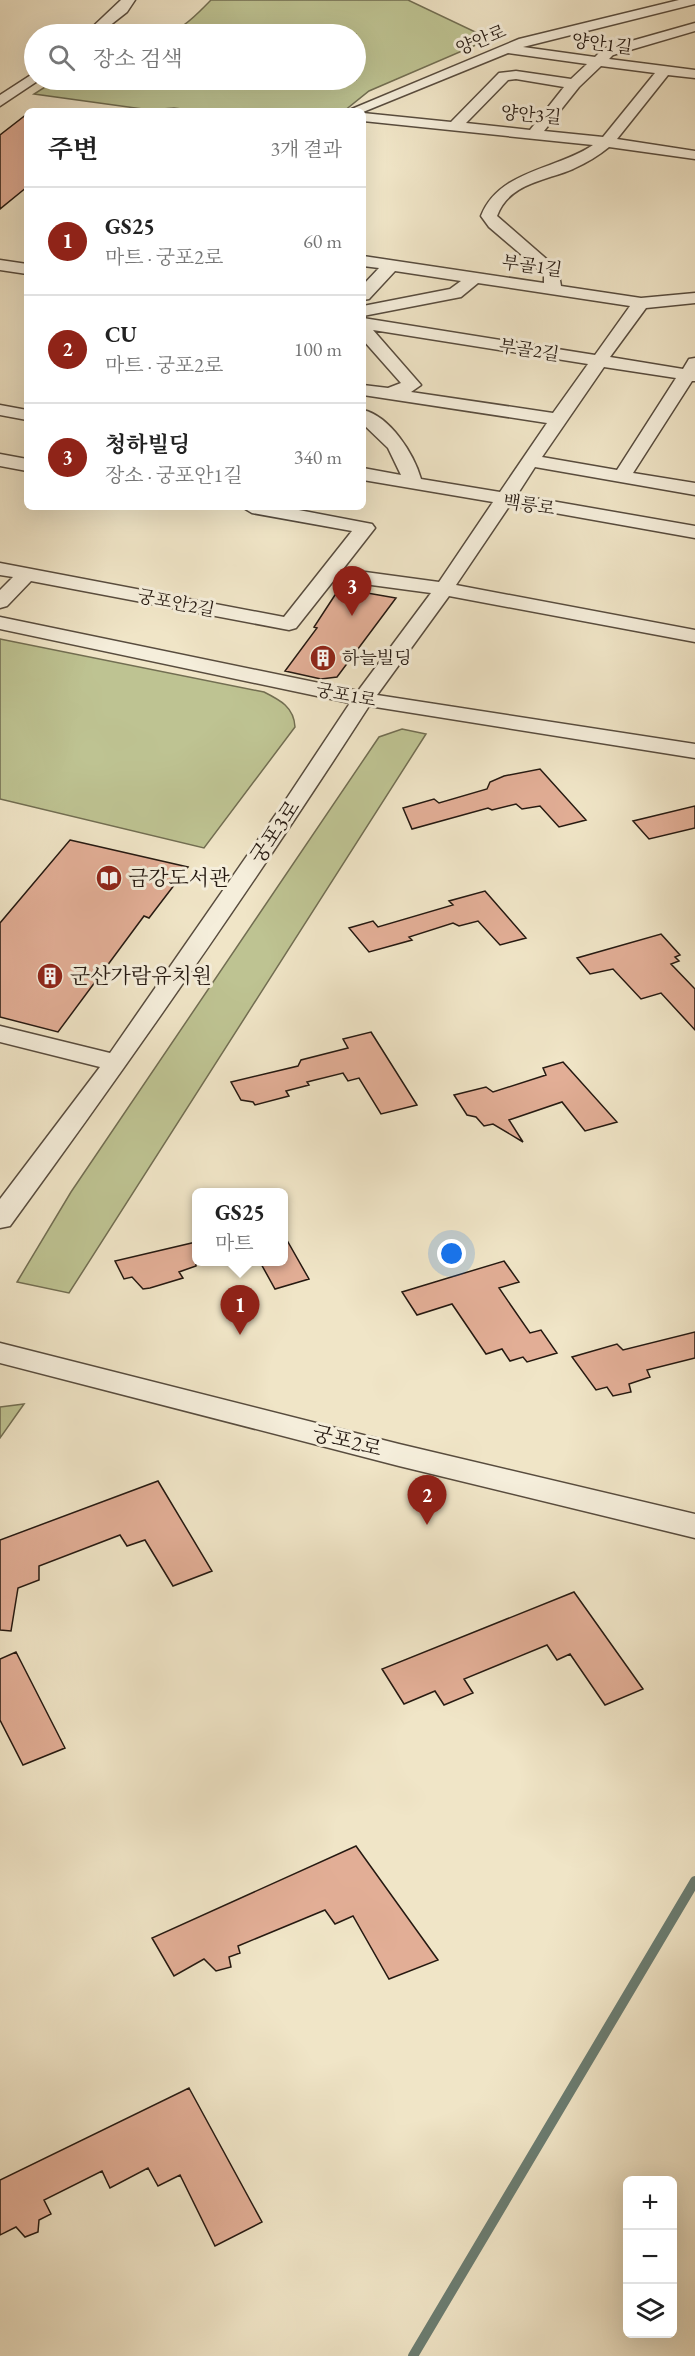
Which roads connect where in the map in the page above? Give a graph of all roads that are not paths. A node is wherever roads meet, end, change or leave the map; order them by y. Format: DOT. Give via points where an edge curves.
graph roads {
  1 [pos="128,0"];
  2 [pos="695,0"];
  3 [pos="103,24"];
  4 [pos="695,27"];
  5 [pos="505,49"];
  6 [pos="599,63"];
  7 [pos="664,70"];
  8 [pos="695,74"];
  9 [pos="24,84"];
  10 [pos="574,84"];
  11 [pos="0,102"];
  12 [pos="361,108"];
  13 [pos="366,117"];
  14 [pos="454,128"];
  15 [pos="533,135"];
  16 [pos="690,139"];
  17 [pos="606,142"];
  18 [pos="687,154"];
  19 [pos="366,261"];
  20 [pos="0,265"];
  21 [pos="391,265"];
  22 [pos="24,269"];
  23 [pos="475,278"];
  24 [pos="553,288"];
  25 [pos="366,292"];
  26 [pos="695,298"];
  27 [pos="641,303"];
  28 [pos="366,310"];
  29 [pos="366,323"];
  30 [pos="366,332"];
  31 [pos="598,361"];
  32 [pos="692,371"];
  33 [pos="366,390"];
  34 [pos="391,394"];
  35 [pos="366,406"];
  36 [pos="0,410"];
  37 [pos="24,414"];
  38 [pos="366,417"];
  39 [pos="558,419"];
  40 [pos="0,460"];
  41 [pos="530,461"];
  42 [pos="24,464"];
  43 [pos="366,475"];
  44 [pos="622,477"];
  45 [pos="413,483"];
  46 [pos="695,489"];
  47 [pos="504,501"];
  48 [pos="268,510"];
  49 [pos="695,532"];
  50 [pos="0,569"];
  51 [pos="328,573"];
  52 [pos="27,574"];
  53 [pos="444,589"];
  54 [pos="0,602"];
  55 [pos="0,623"];
  56 [pos="695,636"];
  57 [pos="363,699"];
  58 [pos="695,751"];
  59 [pos="0,1034"];
  60 [pos="117,1063"];
  61 [pos="0,1219"];
  62 [pos="0,1353"];
  63 [pos="690,1525"];
  1 -- 3 [label="street"];
  2 -- 5 [label="street, 양안로"];
  4 -- 6 [label="street" via="608,51"];
  5 -- 6 [label="street, 양안1길"];
  5 -- 12 [label="street, 양안로"];
  6 -- 7 [label="street, 양안1길"];
  6 -- 10 [label="street"];
  7 -- 8 [label="street, 양안1길"];
  7 -- 17 [label="street"];
  9 -- 11 [label="street"];
  10 -- 14 [label="street" via="504,76"];
  10 -- 15 [label="street"];
  13 -- 14 [label="street, 양안3길"];
  14 -- 15 [label="street, 양안3길"];
  15 -- 17 [label="street, 양안3길"];
  16 -- 18 [label="street"];
  17 -- 18 [label="street, 양안3길"];
  17 -- 24 [label="street" via="567,166 515,185 491,209 489,216 495,224 552,272"];
  19 -- 21 [label="street, 부골1길"];
  20 -- 22 [label="street"];
  21 -- 23 [label="street, 부골1길"];
  21 -- 25 [label="street"];
  23 -- 24 [label="street, 부골1길"];
  23 -- 28 [label="street" via="455,293"];
  24 -- 27 [label="street, 부골1길"];
  26 -- 27 [label="street, 부골1길"];
  27 -- 31 [label="street, 궁포3로"];
  29 -- 31 [label="street, 부골2길"];
  30 -- 34 [label="street" via="412,385"];
  31 -- 32 [label="street, 부골2길"];
  31 -- 39 [label="street, 궁포3로"];
  32 -- 44 [label="street"];
  33 -- 34 [label="street"];
  34 -- 35 [label="street"];
  34 -- 39 [label="street"];
  36 -- 37 [label="street"];
  38 -- 45 [label="street" via="387,433 410,470"];
  39 -- 41 [label="street, 궁포3로"];
  40 -- 42 [label="street"];
  41 -- 44 [label="street"];
  41 -- 47 [label="street, 궁포3로"];
  43 -- 45 [label="street, 백릉로"];
  44 -- 46 [label="street"];
  45 -- 47 [label="street, 백릉로"];
  47 -- 49 [label="street, 백릉로"];
  47 -- 53 [label="street, 궁포3로"];
  48 -- 51 [label="street" via="365,528"];
  50 -- 52 [label="street, 궁포안2길"];
  51 -- 52 [label="street, 궁포안2길" via="290,624"];
  51 -- 53 [label="street"];
  52 -- 54 [label="street"];
  53 -- 56 [label="street"];
  53 -- 57 [label="street, 궁포3로"];
  55 -- 57 [label="street, 궁포1로"];
  57 -- 58 [label="street, 궁포1로"];
  57 -- 60 [label="street, 궁포3로"];
  59 -- 60 [label="street"];
  60 -- 61 [label="street, 궁포3로"];
  62 -- 63 [label="street, 궁포2로"];
}
